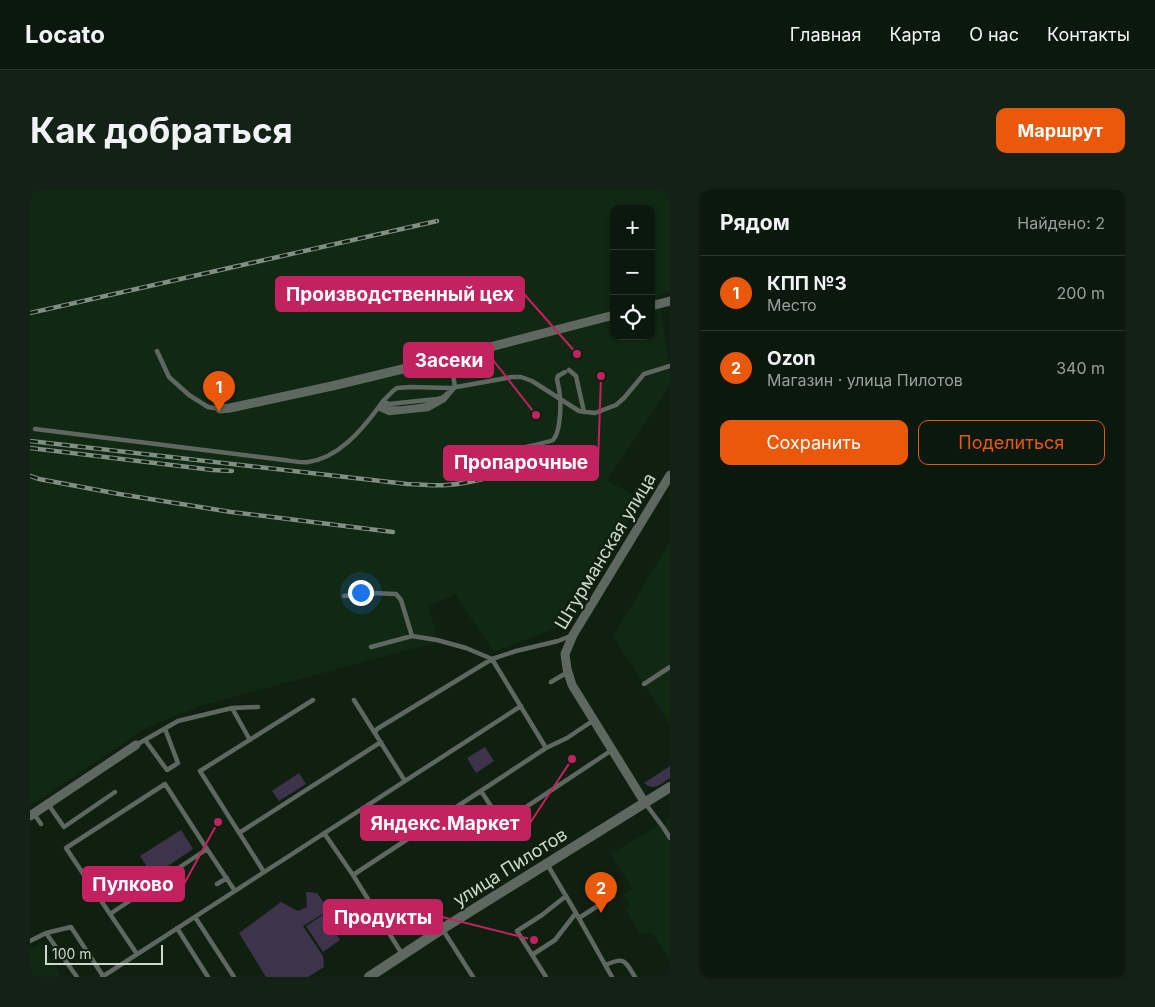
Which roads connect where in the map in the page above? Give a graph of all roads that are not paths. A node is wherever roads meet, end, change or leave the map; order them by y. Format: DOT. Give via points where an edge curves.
graph roads {
  1 [pos="670,301"];
  2 [pos="655,305"];
  3 [pos="610,316"];
  4 [pos="158,351"];
  5 [pos="450,358"];
  6 [pos="670,366"];
  7 [pos="455,387"];
  8 [pos="560,398"];
  9 [pos="381,405"];
  10 [pos="220,409"];
  11 [pos="584,412"];
  12 [pos="34,429"];
  13 [pos="504,452"];
  14 [pos="670,475"];
  15 [pos="344,596"];
  16 [pos="573,635"];
  17 [pos="412,636"];
  18 [pos="371,648"];
  19 [pos="492,659"];
  20 [pos="670,667"];
  21 [pos="568,672"];
  22 [pos="551,682"];
  23 [pos="644,684"];
  24 [pos="313,700"];
  25 [pos="354,700"];
  26 [pos="521,706"];
  27 [pos="258,707"];
  28 [pos="232,708"];
  29 [pos="594,720"];
  30 [pos="165,729"];
  31 [pos="375,733"];
  32 [pos="145,740"];
  33 [pos="250,740"];
  34 [pos="381,742"];
  35 [pos="136,745"];
  36 [pos="546,748"];
  37 [pos="612,750"];
  38 [pos="405,781"];
  39 [pos="670,787"];
  40 [pos="481,791"];
  41 [pos="115,792"];
  42 [pos="645,802"];
  43 [pos="48,804"];
  44 [pos="32,815"];
  45 [pos="41,824"];
  46 [pos="239,833"];
  47 [pos="324,833"];
  48 [pos="670,838"];
  49 [pos="208,849"];
  50 [pos="547,864"];
  51 [pos="264,872"];
  52 [pos="353,876"];
  53 [pos="227,878"];
  54 [pos="217,884"];
  55 [pos="235,891"];
  56 [pos="566,896"];
  57 [pos="613,896"];
  58 [pos="110,914"];
  59 [pos="578,915"];
  60 [pos="195,916"];
  61 [pos="177,928"];
  62 [pos="442,929"];
  63 [pos="46,933"];
  64 [pos="30,941"];
  65 [pos="137,954"];
  66 [pos="403,954"];
  67 [pos="532,955"];
  68 [pos="606,965"];
  69 [pos="383,973"];
  70 [pos="77,977"];
  71 [pos="102,977"];
  72 [pos="208,977"];
  73 [pos="234,977"];
  74 [pos="369,977"];
  75 [pos="473,977"];
  76 [pos="546,977"];
  77 [pos="612,977"];
  78 [pos="635,977"];
  1 -- 2 [label="street"];
  3 -- 5 [label="street"];
  4 -- 10 [label="lane" via="170,377 189,395"];
  5 -- 7 [label="lane"];
  5 -- 10 [label="street"];
  6 -- 11 [label="lane" via="644,374 616,405 595,413"];
  7 -- 8 [label="lane" via="521,377"];
  7 -- 9 [label="lane" via="442,398"];
  7 -- 9 [label="lane" via="397,388"];
  7 -- 9 [label="lane" via="444,400 428,410 389,412"];
  8 -- 11 [label="lane"];
  8 -- 11 [label="lane" via="557,379 567,371 576,376"];
  8 -- 13 [label="lane" via="558,428 553,440"];
  9 -- 12 [label="lane" via="343,446 332,454 308,462"];
  14 -- 16 [label="street, Штурманская улица"];
  15 -- 17 [label="lane" via="396,594 401,600"];
  16 -- 19 [label="lane"];
  16 -- 21 [label="street, Штурманская улица" via="565,654"];
  17 -- 18 [label="lane"];
  17 -- 19 [label="lane" via="466,648"];
  19 -- 26 [label="lane"];
  19 -- 31 [label="lane"];
  20 -- 23 [label="lane"];
  21 -- 22 [label="lane"];
  21 -- 29 [label="street, Штурманская улица" via="572,685"];
  24 -- 33 [label="lane"];
  25 -- 31 [label="lane"];
  26 -- 36 [label="lane"];
  26 -- 38 [label="lane"];
  27 -- 28 [label="lane"];
  28 -- 30 [label="lane" via="178,722"];
  28 -- 33 [label="lane"];
  29 -- 36 [label="lane"];
  29 -- 37 [label="street, Штурманская улица"];
  30 -- 32 [label="lane"];
  30 -- 32 [label="lane" via="178,763 167,770"];
  31 -- 34 [label="lane"];
  32 -- 35 [label="lane"];
  33 -- 46 [label="lane" via="200,771"];
  34 -- 38 [label="lane"];
  34 -- 46 [label="lane"];
  35 -- 43 [label="street"];
  36 -- 40 [label="lane"];
  37 -- 40 [label="lane" via="502,823"];
  37 -- 42 [label="street, Штурманская улица"];
  38 -- 47 [label="lane"];
  39 -- 42 [label="street, улица Пилотов"];
  40 -- 52 [label="lane"];
  41 -- 43 [label="lane" via="64,827"];
  42 -- 48 [label="lane"];
  42 -- 50 [label="street, улица Пилотов"];
  43 -- 44 [label="street"];
  44 -- 45 [label="lane"];
  46 -- 51 [label="lane"];
  47 -- 51 [label="lane"];
  47 -- 52 [label="lane"];
  49 -- 53 [label="lane"];
  49 -- 58 [label="lane"];
  49 -- 58 [label="lane" via="164,784 66,848"];
  50 -- 56 [label="lane"];
  50 -- 62 [label="street, улица Пилотов"];
  51 -- 55 [label="lane"];
  52 -- 66 [label="lane"];
  53 -- 54 [label="lane"];
  53 -- 55 [label="lane"];
  55 -- 60 [label="lane"];
  56 -- 59 [label="lane"];
  56 -- 67 [label="lane" via="517,930"];
  57 -- 59 [label="lane"];
  58 -- 65 [label="lane"];
  59 -- 67 [label="lane" via="556,940"];
  59 -- 68 [label="lane"];
  60 -- 61 [label="lane"];
  60 -- 73 [label="lane"];
  61 -- 65 [label="lane"];
  61 -- 72 [label="lane"];
  62 -- 66 [label="street, улица Пилотов"];
  62 -- 75 [label="lane"];
  63 -- 64 [label="lane"];
  63 -- 70 [label="lane"];
  63 -- 71 [label="lane" via="71,927"];
  65 -- 71 [label="lane"];
  66 -- 69 [label="street, улица Пилотов"];
  67 -- 76 [label="lane"];
  68 -- 77 [label="lane"];
  68 -- 78 [label="lane" via="621,960"];
  69 -- 74 [label="street, улица Пилотов"];
}
